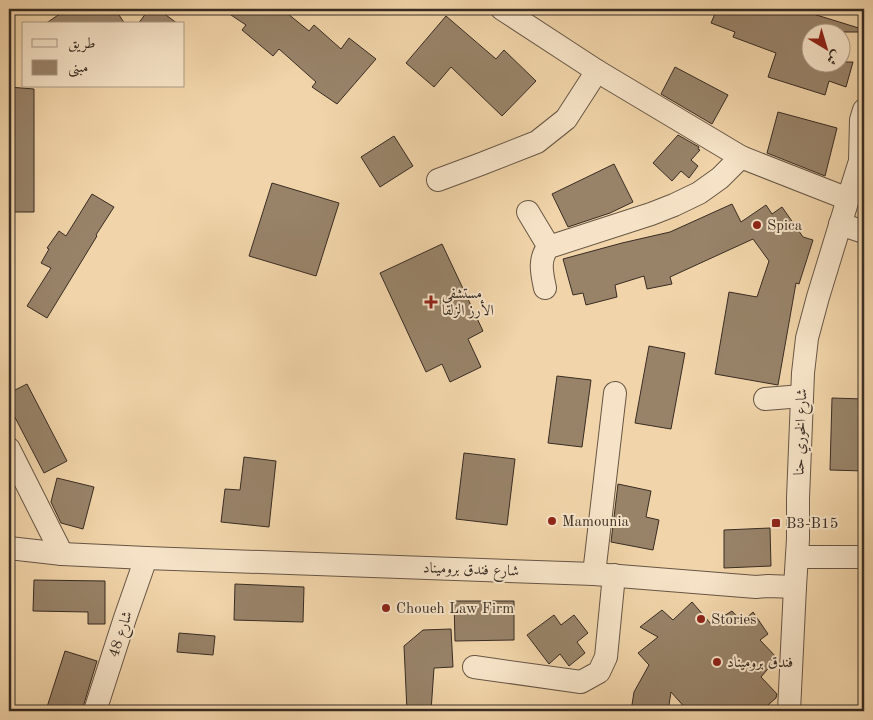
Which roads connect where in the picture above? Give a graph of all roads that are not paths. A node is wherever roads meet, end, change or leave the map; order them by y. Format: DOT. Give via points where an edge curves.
graph roads {
  1 [pos="502,9"];
  2 [pos="597,71"];
  3 [pos="863,117"];
  4 [pos="741,157"];
  5 [pos="862,158"];
  6 [pos="438,180"];
  7 [pos="848,199"];
  8 [pos="528,212"];
  9 [pos="840,224"];
  10 [pos="864,232"];
  11 [pos="549,247"];
  12 [pos="545,288"];
  13 [pos="615,393"];
  14 [pos="802,396"];
  15 [pos="765,399"];
  16 [pos="9,450"];
  17 [pos="9,548"];
  18 [pos="62,554"];
  19 [pos="797,557"];
  20 [pos="864,557"];
  21 [pos="146,558"];
  22 [pos="604,574"];
  23 [pos="795,587"];
  24 [pos="474,667"];
  25 [pos="95,711"];
  26 [pos="789,711"];
  1 -- 2 [label="street"];
  2 -- 4 [label="street"];
  2 -- 6 [label="street" via="566,119 537,142"];
  3 -- 5 [label="street, شارع الخوري حنا"];
  4 -- 7 [label="street"];
  4 -- 11 [label="street" via="720,178 674,205"];
  5 -- 7 [label="street, شارع الخوري حنا"];
  7 -- 9 [label="street, شارع الخوري حنا"];
  8 -- 11 [label="street"];
  9 -- 10 [label="street"];
  9 -- 14 [label="street, شارع الخوري حنا" via="807,338"];
  11 -- 12 [label="street" via="544,252 542,263"];
  13 -- 22 [label="street"];
  14 -- 15 [label="street"];
  14 -- 19 [label="street, شارع الخوري حنا"];
  16 -- 18 [label="street"];
  17 -- 18 [label="street, شارع فندق بروميناد"];
  18 -- 21 [label="street, شارع فندق بروميناد"];
  19 -- 20 [label="street"];
  19 -- 23 [label="street, شارع الخوري حنا"];
  21 -- 22 [label="street, شارع فندق بروميناد"];
  21 -- 25 [label="street, شارع 48"];
  22 -- 23 [label="street, شارع فندق بروميناد" via="756,587"];
  22 -- 24 [label="street" via="606,657 599,672 582,682"];
  23 -- 26 [label="street, شارع الخوري حنا"];
}
